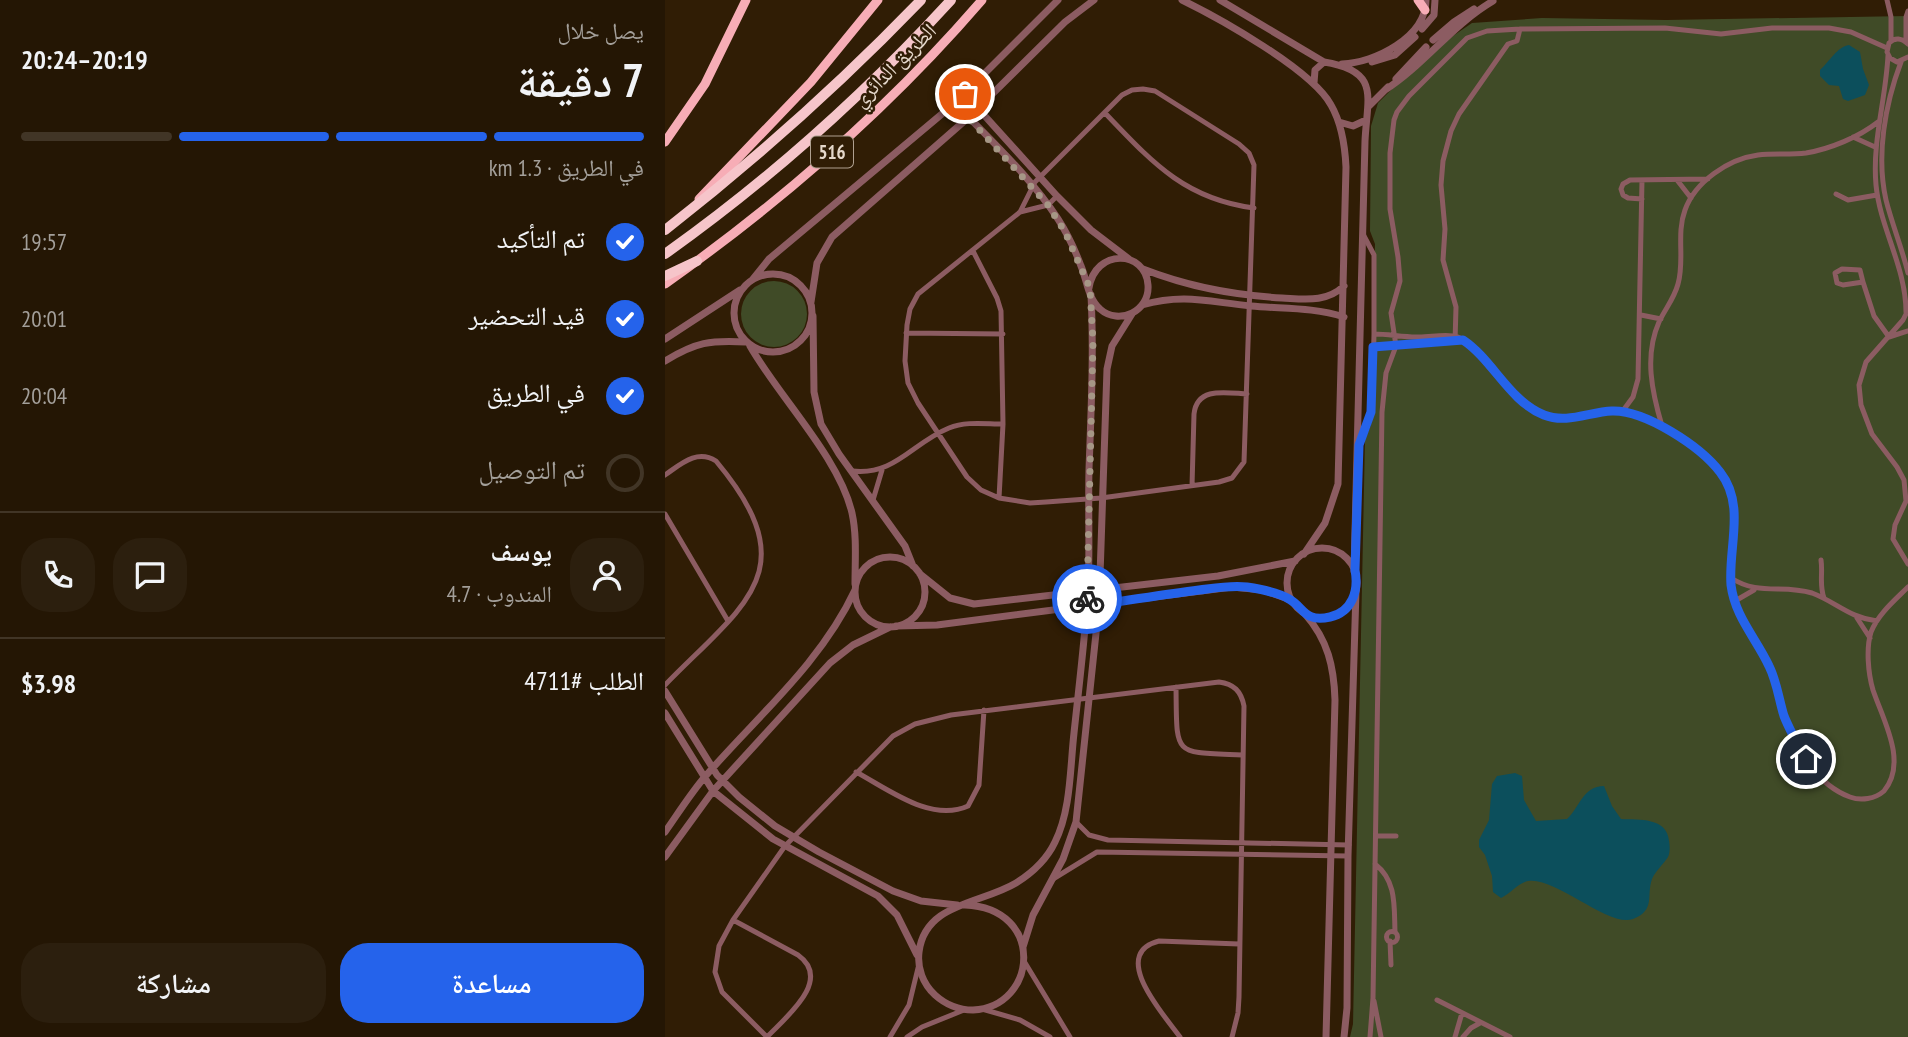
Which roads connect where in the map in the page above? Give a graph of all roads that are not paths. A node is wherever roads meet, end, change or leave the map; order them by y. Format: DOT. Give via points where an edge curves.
graph roads {
  1 [pos="746,0"];
  2 [pos="878,0"];
  3 [pos="921,0"];
  4 [pos="951,0"];
  5 [pos="982,0"];
  6 [pos="1058,0"];
  7 [pos="1094,0"];
  8 [pos="1182,0"];
  9 [pos="1220,0"];
  10 [pos="1418,0"];
  11 [pos="1426,0"];
  12 [pos="1435,0"];
  13 [pos="1887,0"];
  14 [pos="1495,1"];
  15 [pos="1425,10"];
  16 [pos="1907,14"];
  17 [pos="1892,17"];
  18 [pos="1261,25"];
  19 [pos="1422,29"];
  20 [pos="1520,29"];
  21 [pos="1499,30"];
  22 [pos="1415,37"];
  23 [pos="1251,40"];
  24 [pos="1433,40"];
  25 [pos="1892,41"];
  26 [pos="1907,43"];
  27 [pos="1509,44"];
  28 [pos="1426,47"];
  29 [pos="1887,52"];
  30 [pos="1908,57"];
  31 [pos="1324,62"];
  32 [pos="1901,62"];
  33 [pos="1359,63"];
  34 [pos="1341,64"];
  35 [pos="1314,83"];
  36 [pos="1385,90"];
  37 [pos="965,94"];
  38 [pos="955,103"];
  39 [pos="1369,107"];
  40 [pos="977,109"];
  41 [pos="1105,113"];
  42 [pos="969,117"];
  43 [pos="1366,120"];
  44 [pos="1339,122"];
  45 [pos="1878,122"];
  46 [pos="1853,137"];
  47 [pos="665,142"];
  48 [pos="1875,147"];
  49 [pos="1041,177"];
  50 [pos="1708,179"];
  51 [pos="1642,180"];
  52 [pos="1677,180"];
  53 [pos="1032,185"];
  54 [pos="1836,194"];
  55 [pos="1877,195"];
  56 [pos="1057,196"];
  57 [pos="1691,198"];
  58 [pos="1642,199"];
  59 [pos="1048,205"];
  60 [pos="1254,208"];
  61 [pos="689,211"];
  62 [pos="1020,212"];
  63 [pos="665,230"];
  64 [pos="1363,234"];
  65 [pos="973,251"];
  66 [pos="665,254"];
  67 [pos="697,261"];
  68 [pos="1132,261"];
  69 [pos="1141,268"];
  70 [pos="1908,272"];
  71 [pos="665,276"];
  72 [pos="754,279"];
  73 [pos="1863,282"];
  74 [pos="665,284"];
  75 [pos="1344,286"];
  76 [pos="743,288"];
  77 [pos="1090,292"];
  78 [pos="1251,296"];
  79 [pos="811,302"];
  80 [pos="1142,305"];
  81 [pos="1251,306"];
  82 [pos="1907,311"];
  83 [pos="1132,314"];
  84 [pos="1641,315"];
  85 [pos="813,316"];
  86 [pos="1344,317"];
  87 [pos="1661,319"];
  88 [pos="1903,320"];
  89 [pos="1908,329"];
  90 [pos="906,332"];
  91 [pos="1003,334"];
  92 [pos="1374,334"];
  93 [pos="1395,334"];
  94 [pos="1889,337"];
  95 [pos="1455,339"];
  96 [pos="665,340"];
  97 [pos="748,344"];
  98 [pos="1396,346"];
  99 [pos="1373,347"];
  100 [pos="665,361"];
  101 [pos="1247,394"];
  102 [pos="1622,412"];
  103 [pos="1003,424"];
  104 [pos="1662,426"];
  105 [pos="940,433"];
  106 [pos="831,442"];
  107 [pos="1359,445"];
  108 [pos="820,449"];
  109 [pos="882,470"];
  110 [pos="852,471"];
  111 [pos="665,475"];
  112 [pos="1192,486"];
  113 [pos="999,498"];
  114 [pos="1101,498"];
  115 [pos="1089,499"];
  116 [pos="873,500"];
  117 [pos="665,514"];
  118 [pos="1304,554"];
  119 [pos="1821,560"];
  120 [pos="1295,561"];
  121 [pos="1908,564"];
  122 [pos="913,566"];
  123 [pos="1355,570"];
  124 [pos="920,573"];
  125 [pos="1731,578"];
  126 [pos="1821,584"];
  127 [pos="855,587"];
  128 [pos="1908,587"];
  129 [pos="1757,589"];
  130 [pos="1099,591"];
  131 [pos="1356,591"];
  132 [pos="1088,592"];
  133 [pos="1809,592"];
  134 [pos="1824,598"];
  135 [pos="1291,600"];
  136 [pos="1735,601"];
  137 [pos="1100,605"];
  138 [pos="1087,606"];
  139 [pos="1064,609"];
  140 [pos="1305,614"];
  141 [pos="1857,618"];
  142 [pos="728,621"];
  143 [pos="1877,621"];
  144 [pos="893,626"];
  145 [pos="1084,629"];
  146 [pos="1870,638"];
  147 [pos="665,685"];
  148 [pos="1176,687"];
  149 [pos="665,691"];
  150 [pos="1089,697"];
  151 [pos="1078,698"];
  152 [pos="984,710"];
  153 [pos="665,713"];
  154 [pos="1242,755"];
  155 [pos="713,769"];
  156 [pos="856,772"];
  157 [pos="704,778"];
  158 [pos="722,782"];
  159 [pos="713,791"];
  160 [pos="1076,822"];
  161 [pos="665,832"];
  162 [pos="1376,836"];
  163 [pos="1396,836"];
  164 [pos="793,837"];
  165 [pos="1167,842"];
  166 [pos="1241,845"];
  167 [pos="1330,845"];
  168 [pos="1349,845"];
  169 [pos="785,846"];
  170 [pos="1167,853"];
  171 [pos="1241,855"];
  172 [pos="1330,856"];
  173 [pos="1348,856"];
  174 [pos="665,858"];
  175 [pos="1375,864"];
  176 [pos="1053,879"];
  177 [pos="963,905"];
  178 [pos="733,920"];
  179 [pos="1239,944"];
  180 [pos="1023,948"];
  181 [pos="918,961"];
  182 [pos="1024,961"];
  183 [pos="1391,965"];
  184 [pos="1373,998"];
  185 [pos="1437,1000"];
  186 [pos="966,1009"];
  187 [pos="982,1009"];
  188 [pos="1462,1013"];
  189 [pos="1480,1023"];
  190 [pos="767,1037"];
  191 [pos="890,1037"];
  192 [pos="907,1037"];
  193 [pos="1050,1037"];
  194 [pos="1070,1037"];
  195 [pos="1180,1037"];
  196 [pos="1232,1037"];
  197 [pos="1325,1037"];
  198 [pos="1344,1037"];
  199 [pos="1370,1037"];
  200 [pos="1381,1037"];
  201 [pos="1455,1037"];
  202 [pos="1463,1037"];
  203 [pos="1510,1037"];
  1 -- 47 [label="highway" via="705,84"];
  2 -- 61 [label="highway, 516" via="811,82"];
  3 -- 61 [label="highway, الطريق الدائري / 516" via="798,120"];
  4 -- 66 [label="highway, الطريق الدائري / 516" via="824,126"];
  5 -- 67 [label="highway, الطريق الدائري / 516" via="843,142"];
  6 -- 37 [label="street"];
  7 -- 40 [label="street" via="1065,22"];
  8 -- 23 [label="street"];
  9 -- 18 [label="street"];
  10 -- 15 [label="highway"];
  11 -- 15 [label="street"];
  12 -- 19 [label="street" via="1433,15"];
  13 -- 17 [label="street"];
  14 -- 24 [label="street" via="1461,16"];
  14 -- 36 [label="street" via="1468,18 1416,68"];
  15 -- 33 [label="street" via="1421,21 1397,45"];
  16 -- 17 [label="street"];
  16 -- 26 [label="street"];
  17 -- 25 [label="street"];
  18 -- 23 [label="street"];
  18 -- 31 [label="street"];
  20 -- 21 [label="street"];
  20 -- 27 [label="street" via="1517,41"];
  20 -- 29 [label="street" via="1665,28 1721,34 1772,27 1829,28 1851,32"];
  21 -- 27 [label="street"];
  21 -- 93 [label="street" via="1461,43 1397,112 1389,185 1400,272 1391,313"];
  22 -- 33 [label="street" via="1389,58"];
  23 -- 35 [label="street"];
  25 -- 26 [label="street"];
  25 -- 29 [label="street"];
  27 -- 95 [label="street" via="1456,119 1443,161 1443,260 1456,307"];
  28 -- 36 [label="street"];
  29 -- 32 [label="street" via="1893,61"];
  29 -- 45 [label="street"];
  30 -- 32 [label="street"];
  31 -- 34 [label="street"];
  31 -- 35 [label="street" via="1315,71"];
  32 -- 70 [label="street" via="1887,111 1883,168 1886,199"];
  33 -- 34 [label="street"];
  34 -- 39 [label="street" via="1367,87"];
  35 -- 44 [label="street"];
  36 -- 39 [label="street"];
  37 -- 38 [label="street"];
  37 -- 40 [label="street"];
  38 -- 42 [label="street"];
  38 -- 72 [label="street" via="769,259"];
  39 -- 43 [label="street"];
  40 -- 42 [label="street"];
  40 -- 49 [label="street"];
  41 -- 49 [label="street"];
  41 -- 60 [label="street" via="1169,176 1217,201"];
  41 -- 60 [label="street" via="1127,92 1149,89 1239,144 1254,164"];
  42 -- 53 [label="street"];
  42 -- 79 [label="street" via="832,237 817,263"];
  43 -- 44 [label="street" via="1353,127"];
  43 -- 64 [label="street"];
  44 -- 75 [label="street" via="1346,167"];
  45 -- 46 [label="street"];
  45 -- 48 [label="street"];
  46 -- 48 [label="street"];
  46 -- 50 [label="street" via="1804,153 1744,158"];
  48 -- 55 [label="street"];
  49 -- 53 [label="street"];
  49 -- 56 [label="street"];
  50 -- 52 [label="street"];
  50 -- 57 [label="street"];
  51 -- 52 [label="street"];
  51 -- 58 [label="street"];
  51 -- 58 [label="street" via="1627,181 1621,189 1625,197"];
  52 -- 57 [label="street"];
  53 -- 59 [label="street"];
  53 -- 62 [label="street"];
  54 -- 55 [label="street" via="1847,200"];
  55 -- 82 [label="street" via="1901,273"];
  56 -- 59 [label="street"];
  56 -- 68 [label="street"];
  57 -- 87 [label="street" via="1681,226 1679,282"];
  58 -- 84 [label="street"];
  59 -- 62 [label="street"];
  59 -- 77 [label="street" via="1070,240"];
  60 -- 78 [label="street"];
  61 -- 63 [label="highway, الطريق الدائري / 516"];
  62 -- 65 [label="street"];
  64 -- 92 [label="street" via="1374,255"];
  64 -- 107 [label="street"];
  65 -- 90 [label="street" via="919,294 910,309"];
  65 -- 91 [label="street" via="997,299"];
  67 -- 71 [label="highway, 516"];
  67 -- 74 [label="highway, الطريق الدائري / 516"];
  68 -- 69 [label="street"];
  68 -- 77 [label="street" via="1103,263 1091,278"];
  69 -- 78 [label="street" via="1201,288"];
  69 -- 80 [label="street" via="1148,286"];
  72 -- 76 [label="street"];
  72 -- 79 [label="street" via="788,277"];
  73 -- 73 [label="street" via="1841,285 1834,275 1840,269 1859,269"];
  73 -- 94 [label="street" via="1872,312"];
  75 -- 78 [label="street" via="1320,299"];
  75 -- 86 [label="street"];
  76 -- 96 [label="street"];
  76 -- 97 [label="street" via="734,316 737,330"];
  77 -- 83 [label="street" via="1103,312 1123,317"];
  77 -- 115 [label="street"];
  78 -- 81 [label="street"];
  79 -- 85 [label="street"];
  80 -- 81 [label="street" via="1186,298"];
  80 -- 83 [label="street"];
  81 -- 86 [label="street"];
  81 -- 101 [label="street"];
  82 -- 88 [label="street"];
  83 -- 114 [label="street" via="1109,355"];
  84 -- 87 [label="street"];
  84 -- 102 [label="street" via="1637,386"];
  85 -- 97 [label="street" via="804,338 785,351 761,351"];
  85 -- 106 [label="street" via="815,406"];
  86 -- 118 [label="street" via="1338,484 1325,523"];
  87 -- 104 [label="street" via="1650,379"];
  88 -- 89 [label="street"];
  88 -- 94 [label="street"];
  89 -- 94 [label="street"];
  90 -- 91 [label="street"];
  90 -- 105 [label="street" via="908,383"];
  91 -- 103 [label="street"];
  92 -- 93 [label="street"];
  92 -- 99 [label="street"];
  93 -- 95 [label="street"];
  93 -- 98 [label="street"];
  94 -- 121 [label="street" via="1866,362 1859,393 1872,434 1904,480 1906,502 1892,539"];
  95 -- 98 [label="street"];
  95 -- 102 [label="street" via="1463,340 1508,387 1544,415 1566,418"];
  97 -- 100 [label="street" via="699,343"];
  97 -- 108 [label="street"];
  98 -- 99 [label="street"];
  98 -- 162 [label="street" via="1386,373 1382,412"];
  99 -- 107 [label="street" via="1371,412"];
  101 -- 112 [label="street" via="1242,468 1226,481"];
  101 -- 112 [label="street" via="1210,393 1197,403"];
  102 -- 104 [label="street"];
  103 -- 105 [label="street" via="957,425"];
  103 -- 113 [label="street"];
  104 -- 125 [label="street" via="1710,462 1728,485 1735,515"];
  105 -- 109 [label="street"];
  105 -- 113 [label="street" via="967,477"];
  106 -- 108 [label="street"];
  106 -- 110 [label="street"];
  107 -- 123 [label="street"];
  108 -- 127 [label="street" via="851,510"];
  109 -- 110 [label="street"];
  109 -- 116 [label="street"];
  110 -- 116 [label="street"];
  111 -- 142 [label="street" via="697,456 712,458 754,516 761,542 759,578"];
  112 -- 114 [label="street"];
  113 -- 115 [label="street" via="1030,503"];
  114 -- 115 [label="street"];
  114 -- 130 [label="street"];
  115 -- 132 [label="street"];
  116 -- 122 [label="street" via="905,546"];
  117 -- 142 [label="street"];
  118 -- 120 [label="street"];
  118 -- 123 [label="street" via="1333,551"];
  119 -- 126 [label="street"];
  120 -- 130 [label="street"];
  120 -- 135 [label="street" via="1287,580"];
  122 -- 124 [label="street"];
  122 -- 127 [label="street" via="884,557 866,566"];
  123 -- 131 [label="street"];
  124 -- 132 [label="street" via="950,598 974,604"];
  124 -- 144 [label="street" via="925,592 920,610"];
  125 -- 129 [label="street"];
  125 -- 136 [label="street"];
  126 -- 133 [label="street"];
  126 -- 134 [label="street"];
  127 -- 144 [label="street" via="855,600 865,616"];
  127 -- 155 [label="street" via="836,627 818,651"];
  128 -- 143 [label="street"];
  129 -- 133 [label="street"];
  129 -- 136 [label="street"];
  130 -- 132 [label="street"];
  130 -- 137 [label="street"];
  131 -- 140 [label="street" via="1340,613 1323,618"];
  131 -- 168 [label="street"];
  132 -- 138 [label="street"];
  133 -- 134 [label="street"];
  134 -- 141 [label="street"];
  135 -- 137 [label="street" via="1263,590 1232,587"];
  135 -- 140 [label="street"];
  136 -- 146 [label="street" via="1771,669 1785,718 1806,759 1833,789 1855,799 1875,797 1891,785 1900,756 1873,689"];
  137 -- 138 [label="street"];
  137 -- 150 [label="street"];
  138 -- 139 [label="street"];
  138 -- 145 [label="street"];
  139 -- 144 [label="street"];
  139 -- 145 [label="street"];
  140 -- 167 [label="street" via="1324,641 1333,673 1336,719"];
  141 -- 143 [label="street"];
  141 -- 146 [label="street"];
  142 -- 147 [label="street"];
  143 -- 146 [label="street"];
  144 -- 158 [label="street" via="862,639 830,663"];
  145 -- 151 [label="street"];
  148 -- 150 [label="street"];
  148 -- 154 [label="street" via="1177,736 1184,749"];
  148 -- 154 [label="street" via="1219,682 1239,691 1244,706"];
  149 -- 155 [label="street"];
  150 -- 151 [label="street"];
  150 -- 160 [label="street"];
  151 -- 152 [label="street"];
  151 -- 177 [label="street" via="1065,810 1054,844 1024,877"];
  152 -- 156 [label="street" via="928,719 901,730"];
  152 -- 156 [label="street" via="979,785 968,806 929,810"];
  153 -- 157 [label="street"];
  154 -- 166 [label="street"];
  155 -- 157 [label="street"];
  155 -- 158 [label="street"];
  156 -- 164 [label="street"];
  157 -- 159 [label="street"];
  157 -- 161 [label="street"];
  158 -- 159 [label="street"];
  158 -- 164 [label="street"];
  159 -- 169 [label="street"];
  159 -- 174 [label="street"];
  160 -- 165 [label="street" via="1097,838"];
  160 -- 176 [label="street"];
  162 -- 163 [label="street"];
  162 -- 175 [label="street"];
  164 -- 169 [label="street"];
  164 -- 177 [label="street" via="902,895"];
  165 -- 166 [label="street"];
  165 -- 170 [label="street"];
  166 -- 167 [label="street"];
  166 -- 171 [label="street"];
  167 -- 168 [label="street"];
  167 -- 172 [label="street"];
  168 -- 173 [label="street"];
  169 -- 178 [label="street"];
  169 -- 181 [label="street" via="878,895 897,915"];
  170 -- 171 [label="street"];
  170 -- 176 [label="street" via="1097,852"];
  171 -- 172 [label="street"];
  171 -- 179 [label="street"];
  172 -- 173 [label="street"];
  172 -- 197 [label="street"];
  173 -- 198 [label="street"];
  175 -- 183 [label="street" via="1392,888 1397,939 1389,941"];
  175 -- 184 [label="street"];
  176 -- 180 [label="street" via="1033,915"];
  177 -- 180 [label="street" via="989,908 1009,920"];
  177 -- 181 [label="street" via="946,911 926,930"];
  178 -- 190 [label="street" via="719,946 718,983 726,998"];
  178 -- 190 [label="street" via="798,955 810,971 808,990"];
  179 -- 195 [label="street" via="1159,942 1142,950 1140,978"];
  179 -- 196 [label="street" via="1238,1013"];
  180 -- 182 [label="street"];
  181 -- 186 [label="street" via="922,978 940,1000"];
  181 -- 191 [label="street" via="909,1005"];
  182 -- 187 [label="street" via="1006,996"];
  182 -- 194 [label="street"];
  184 -- 199 [label="street"];
  184 -- 200 [label="street"];
  185 -- 188 [label="street"];
  186 -- 187 [label="street"];
  186 -- 192 [label="street"];
  187 -- 193 [label="street" via="1020,1020"];
  188 -- 189 [label="street"];
  188 -- 201 [label="street"];
  189 -- 202 [label="street"];
  189 -- 203 [label="street"];
}
